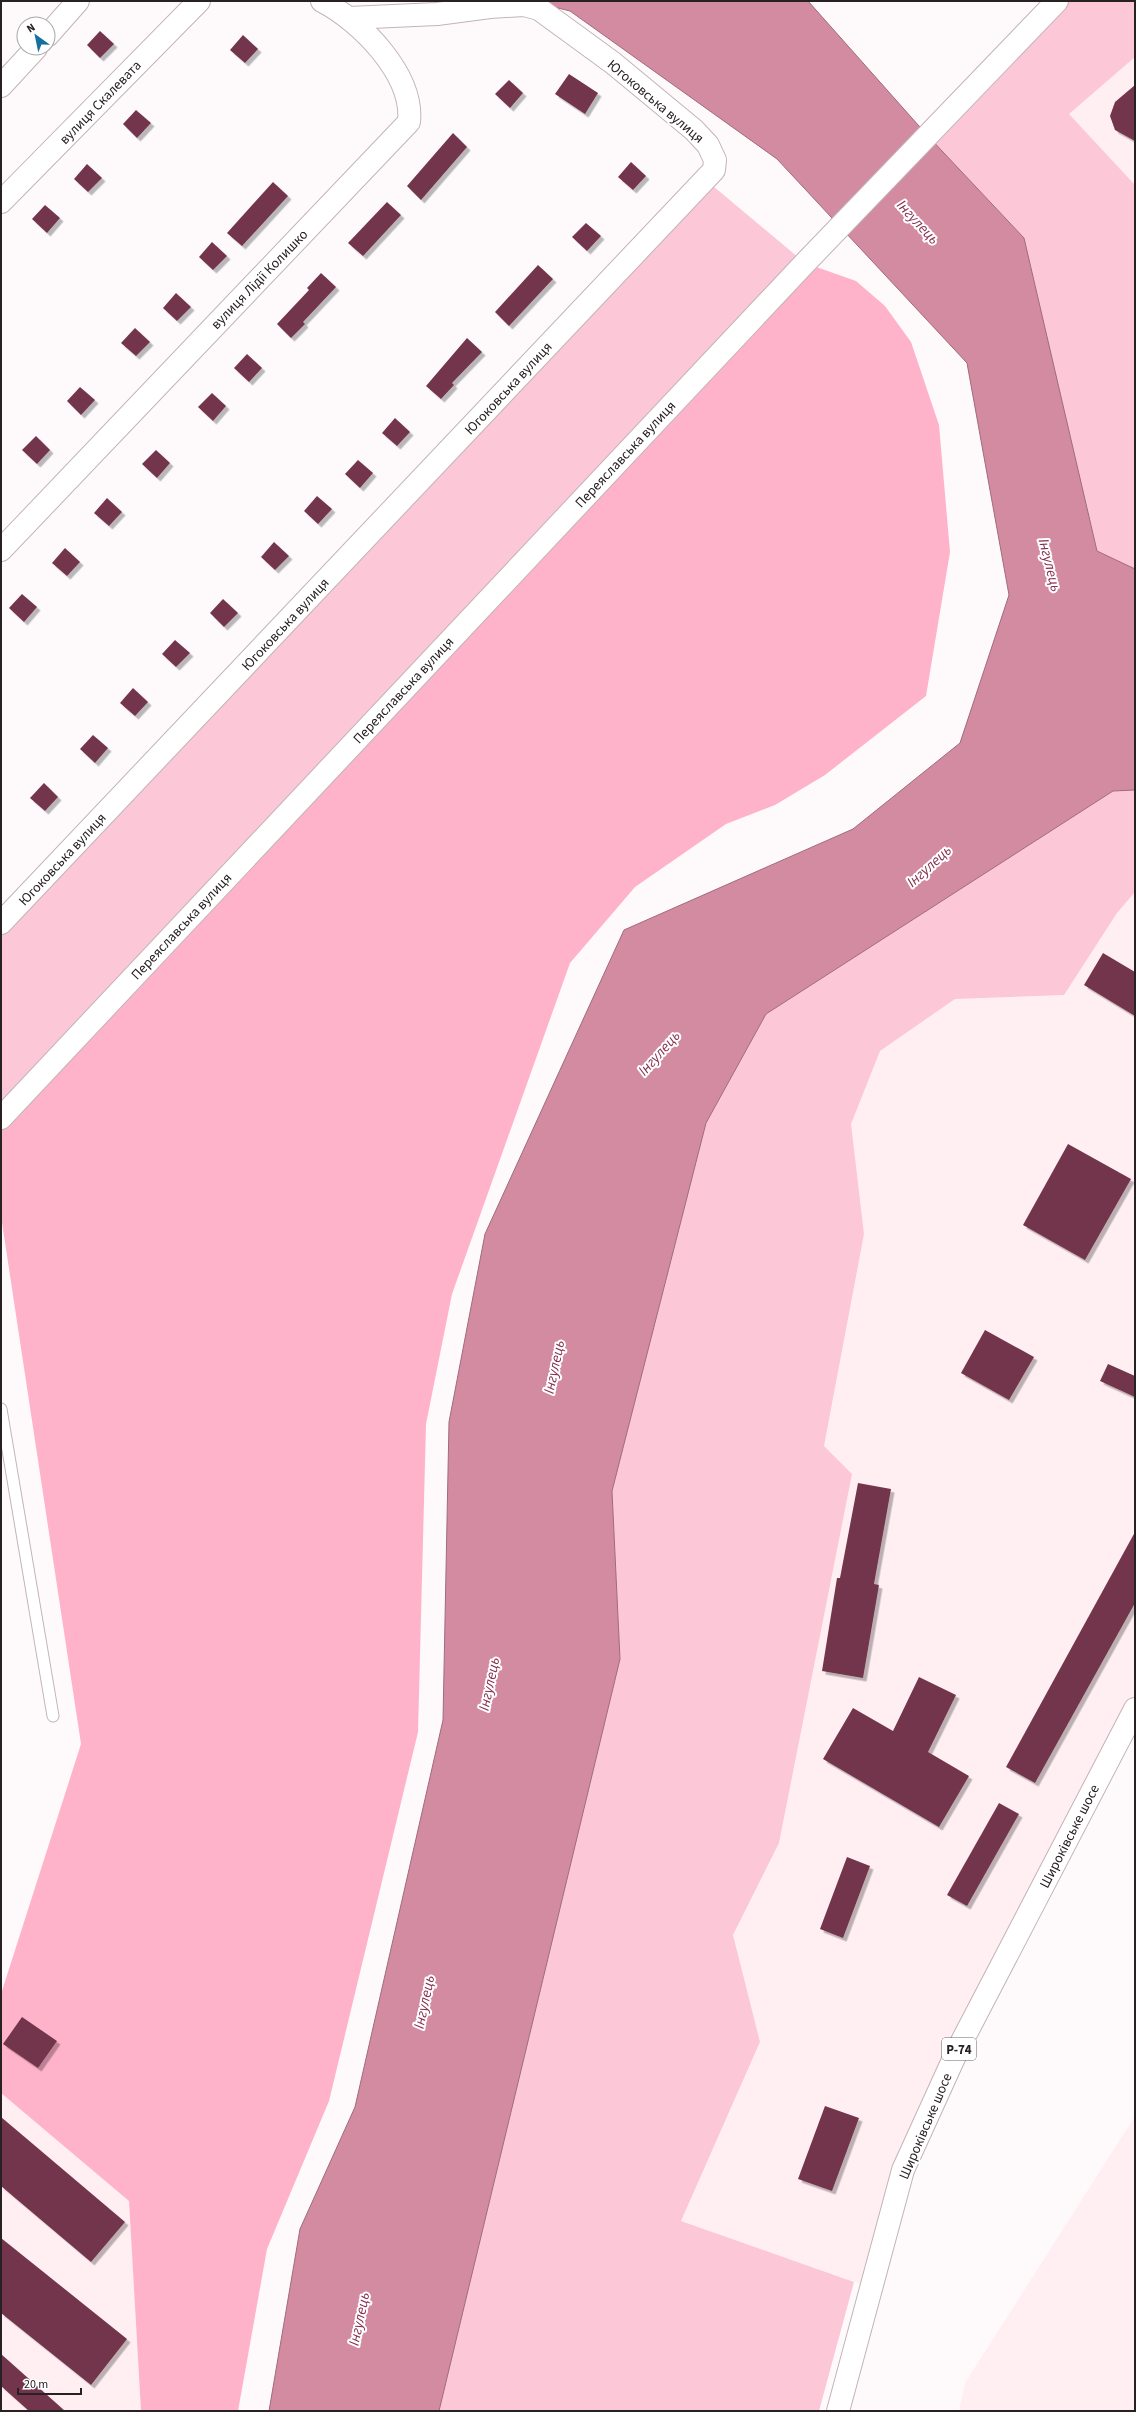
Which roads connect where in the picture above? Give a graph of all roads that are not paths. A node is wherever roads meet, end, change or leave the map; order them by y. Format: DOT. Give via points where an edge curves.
graph roads {
  1 [pos="78,1"];
  2 [pos="199,1"];
  3 [pos="322,1"];
  4 [pos="1057,1"];
  5 [pos="349,18"];
  6 [pos="56,26"];
  7 [pos="27,56"];
  8 [pos="3,79"];
  9 [pos="1,202"];
  10 [pos="1,550"];
  11 [pos="1,923"];
  12 [pos="1,1118"];
  13 [pos="1,1408"];
  14 [pos="1135,1709"];
  15 [pos="53,1716"];
  16 [pos="838,2411"];
  1 -- 6 [label="street"];
  2 -- 9 [label="street, вулиця Скалевата"];
  3 -- 5 [label="street, вулиця Лідії Колишко"];
  4 -- 12 [label="street, Переяславська вулиця" via="805,263"];
  5 -- 10 [label="street, вулиця Лідії Колишко" via="374,42 404,87 411,109 410,122"];
  5 -- 11 [label="street, Югоковська вулиця" via="437,14 490,7 524,6 539,9 613,63 694,130 708,145 715,160 714,170"];
  7 -- 8 [label="street"];
  13 -- 15 [label="lane"];
  14 -- 16 [label="street, Широківське шосе / Р-74" via="958,2049 903,2170"];
}
